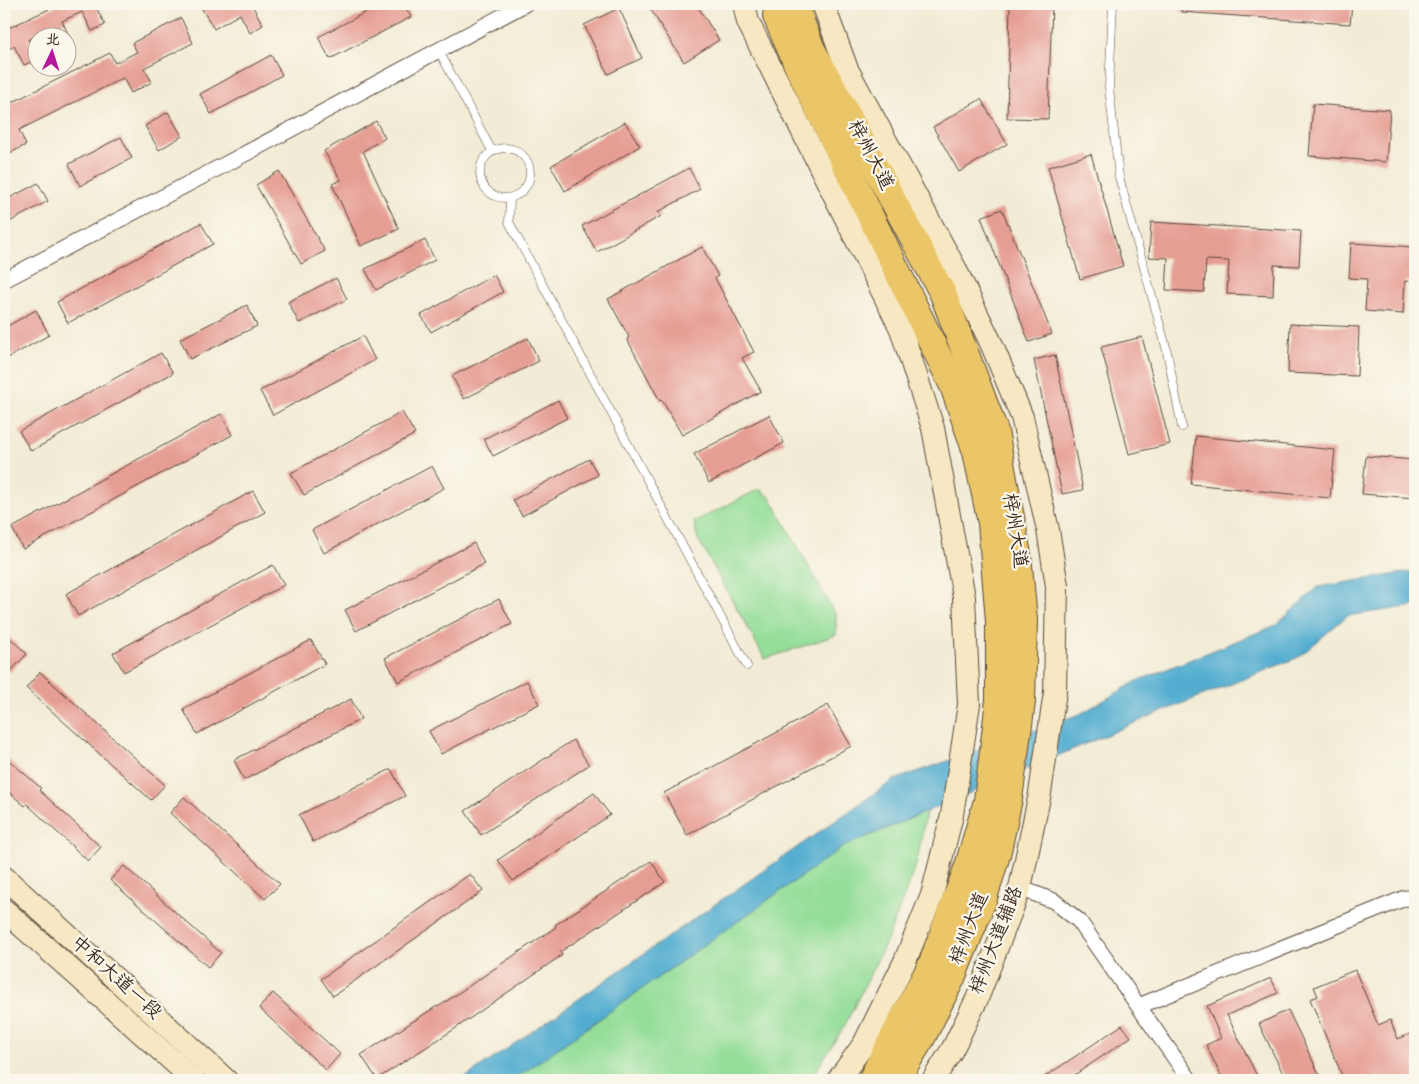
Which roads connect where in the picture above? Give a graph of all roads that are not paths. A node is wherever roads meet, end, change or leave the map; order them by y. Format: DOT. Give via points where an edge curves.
graph roads {
  1 [pos="525,4"];
  2 [pos="744,4"];
  3 [pos="823,4"];
  4 [pos="1114,4"];
  5 [pos="785,10"];
  6 [pos="438,49"];
  7 [pos="492,152"];
  8 [pos="510,198"];
  9 [pos="4,280"];
  10 [pos="1182,427"];
  11 [pos="747,666"];
  12 [pos="998,800"];
  13 [pos="4,877"];
  14 [pos="1020,888"];
  15 [pos="1415,899"];
  16 [pos="4,910"];
  17 [pos="1139,1006"];
  18 [pos="194,1080"];
  19 [pos="226,1080"];
  20 [pos="838,1080"];
  21 [pos="871,1080"];
  22 [pos="896,1080"];
  23 [pos="933,1080"];
  24 [pos="1190,1080"];
  1 -- 6 [label="street"];
  2 -- 20 [label="main road" via="748,22 901,329 933,428 964,597 968,704 952,815 932,895 905,961 864,1044"];
  3 -- 14 [label="main road, 梓州大道辅路" via="847,69 955,268 991,343 1022,417 1048,530 1057,586 1055,692 1040,793"];
  4 -- 10 [label="lane" via="1109,87 1119,177 1166,347"];
  5 -- 12 [label="highway, 梓州大道" via="812,49 943,294 995,432 1018,555 1024,620"];
  6 -- 7 [label="lane"];
  6 -- 9 [label="street" via="233,161"];
  7 -- 8 [label="lane" via="481,165 481,183 493,196"];
  7 -- 8 [label="lane" via="509,148 524,156 531,173 525,189"];
  8 -- 11 [label="lane" via="509,222"];
  12 -- 21 [label="highway, 梓州大道" via="968,866 931,965"];
  12 -- 22 [label="highway, 梓州大道" via="996,855 983,901 952,978 922,1038"];
  13 -- 19 [label="main road, 中和大道一段"];
  14 -- 17 [label="street" via="1054,901 1079,921"];
  14 -- 23 [label="main road, 梓州大道辅路" via="977,999"];
  15 -- 17 [label="street" via="1405,898"];
  16 -- 18 [label="main road, 中和大道一段"];
  17 -- 24 [label="street"];
}
